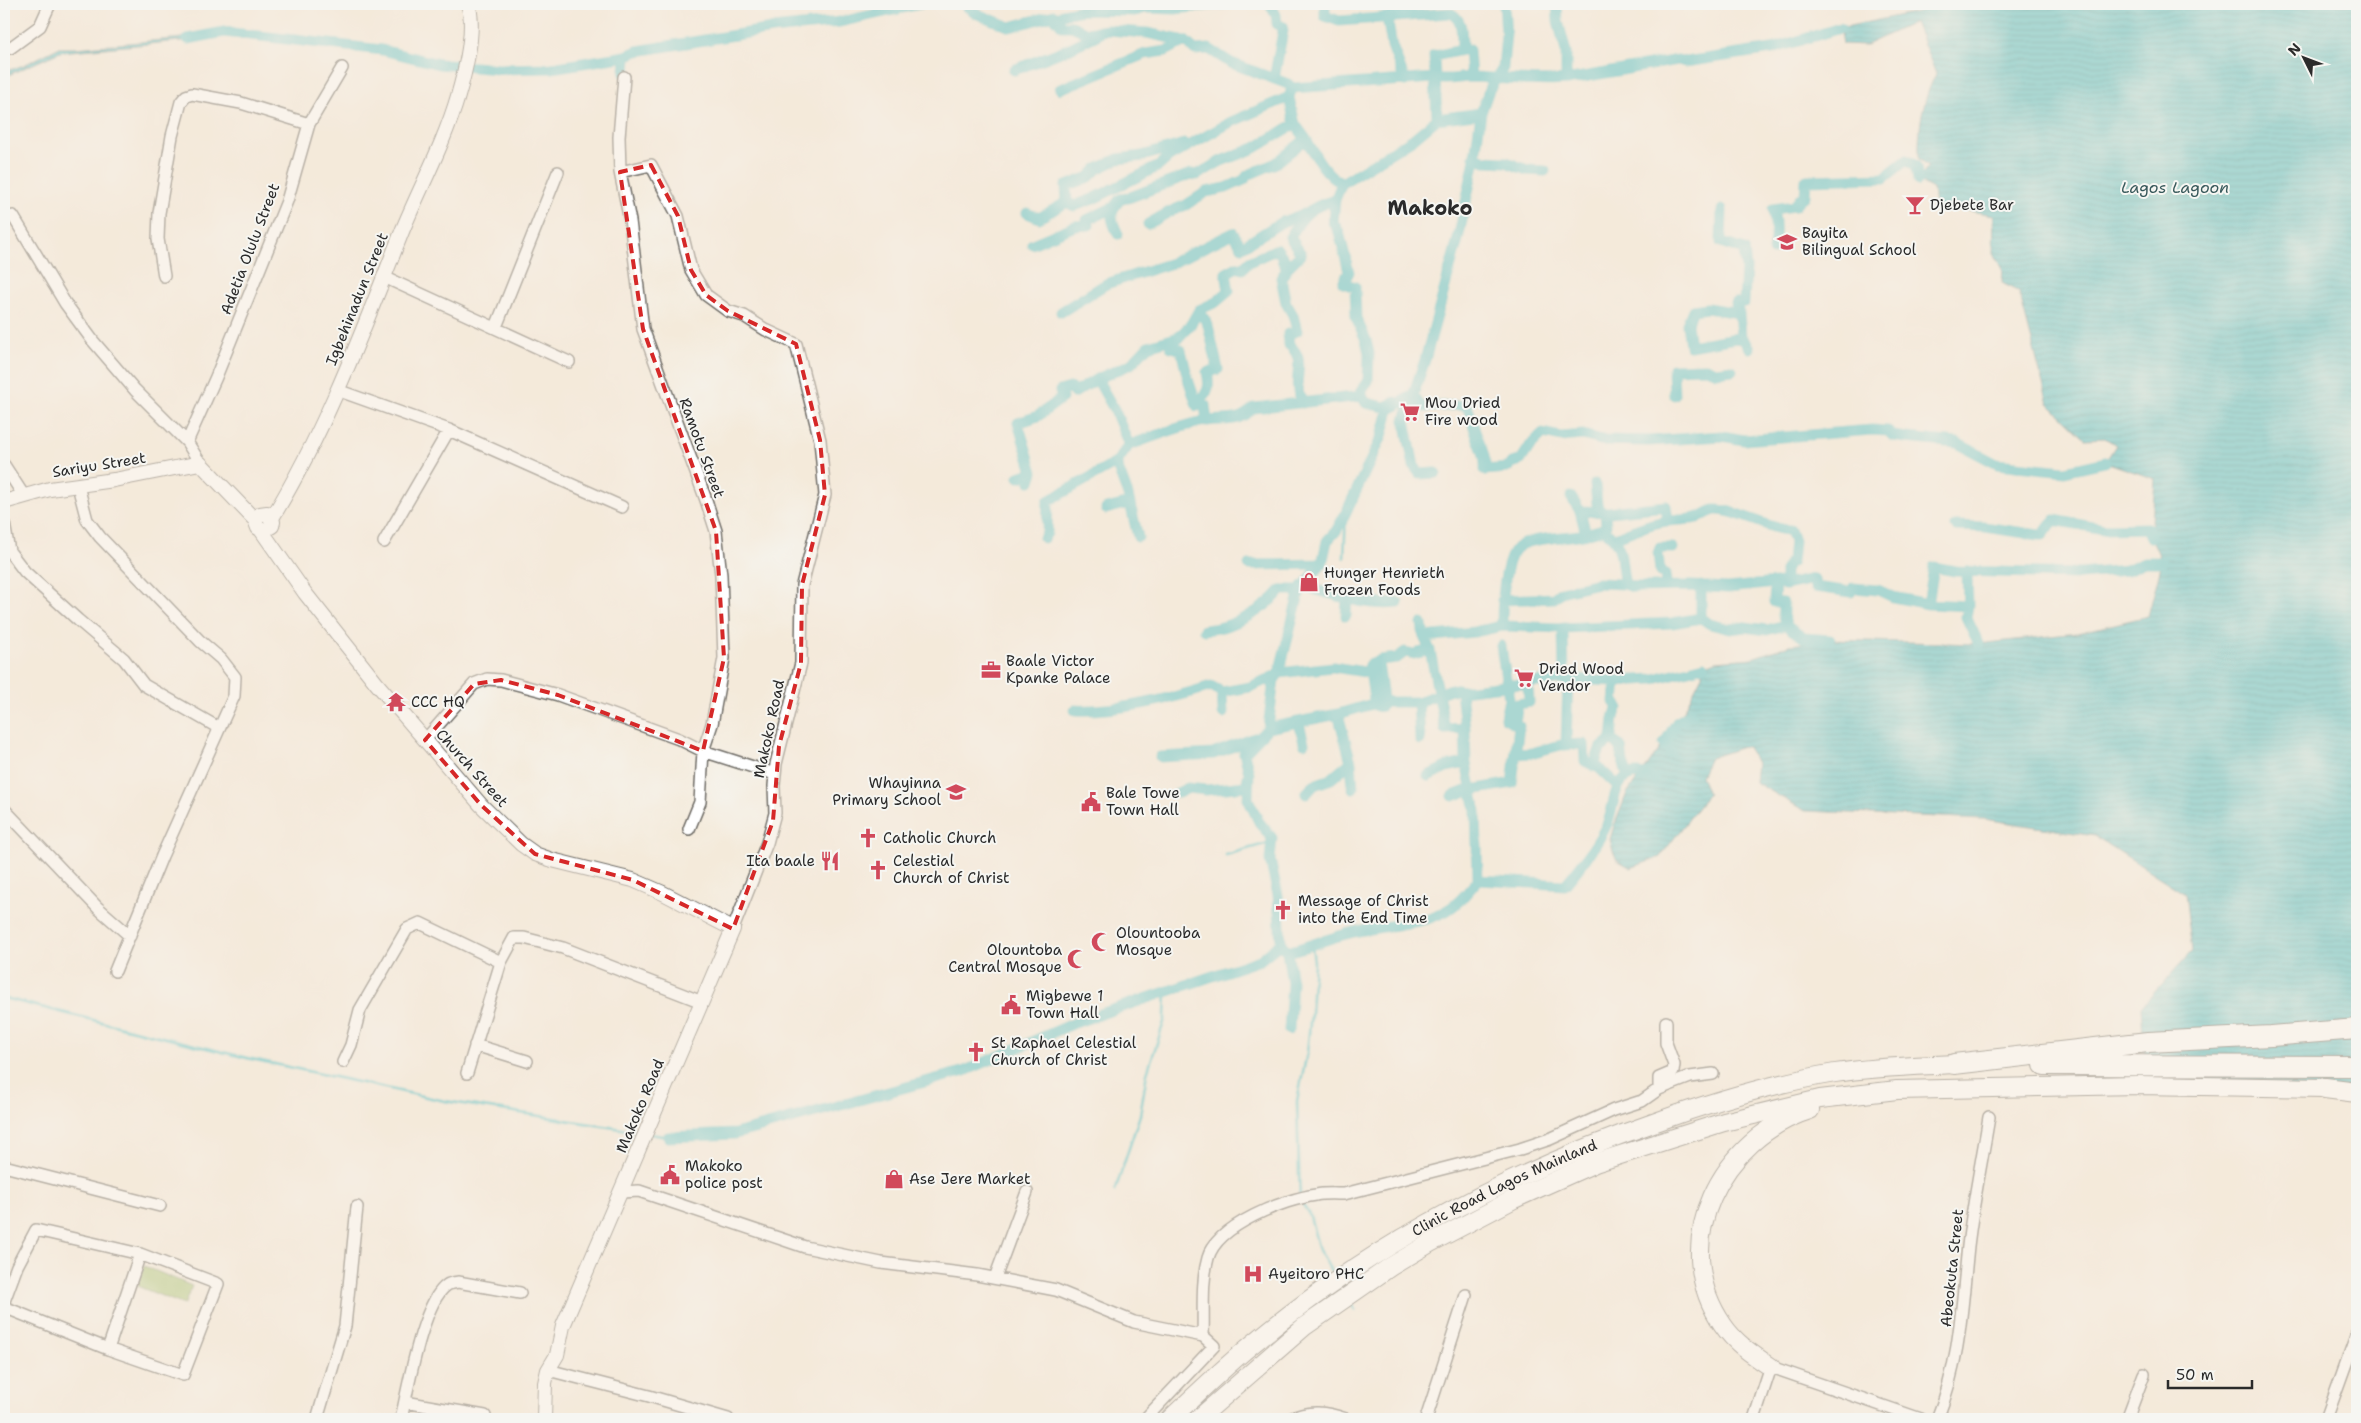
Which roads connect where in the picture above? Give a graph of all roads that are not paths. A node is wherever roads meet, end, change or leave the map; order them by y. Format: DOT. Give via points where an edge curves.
graph roads {
  1 [pos="50,4"];
  2 [pos="468,4"];
  3 [pos="10,48"];
  4 [pos="342,68"];
  5 [pos="624,77"];
  6 [pos="309,124"];
  7 [pos="558,172"];
  8 [pos="620,172"];
  9 [pos="4,218"];
  10 [pos="164,276"];
  11 [pos="384,277"];
  12 [pos="496,327"];
  13 [pos="569,362"];
  14 [pos="337,390"];
  15 [pos="449,430"];
  16 [pos="187,442"];
  17 [pos="200,463"];
  18 [pos="4,465"];
  19 [pos="78,486"];
  20 [pos="24,496"];
  21 [pos="4,502"];
  22 [pos="622,507"];
  23 [pos="4,523"];
  24 [pos="258,525"];
  25 [pos="384,542"];
  26 [pos="6,552"];
  27 [pos="219,728"];
  28 [pos="425,740"];
  29 [pos="703,751"];
  30 [pos="775,774"];
  31 [pos="4,809"];
  32 [pos="689,829"];
  33 [pos="733,929"];
  34 [pos="130,936"];
  35 [pos="501,962"];
  36 [pos="115,971"];
  37 [pos="702,1002"];
  38 [pos="1666,1022"];
  39 [pos="2357,1029"];
  40 [pos="475,1045"];
  41 [pos="527,1060"];
  42 [pos="343,1062"];
  43 [pos="1954,1064"];
  44 [pos="2357,1066"];
  45 [pos="467,1073"];
  46 [pos="1713,1074"];
  47 [pos="2326,1088"];
  48 [pos="2357,1088"];
  49 [pos="1660,1089"];
  50 [pos="2357,1092"];
  51 [pos="1863,1093"];
  52 [pos="1989,1117"];
  53 [pos="4,1166"];
  54 [pos="622,1192"];
  55 [pos="1026,1192"];
  56 [pos="160,1206"];
  57 [pos="357,1207"];
  58 [pos="140,1254"];
  59 [pos="995,1278"];
  60 [pos="520,1293"];
  61 [pos="1466,1295"];
  62 [pos="4,1301"];
  63 [pos="4,1307"];
  64 [pos="2357,1334"];
  65 [pos="1203,1336"];
  66 [pos="108,1350"];
  67 [pos="1771,1368"];
  68 [pos="548,1370"];
  69 [pos="2144,1374"];
  70 [pos="405,1402"];
  71 [pos="1895,1410"];
  72 [pos="486,1416"];
  73 [pos="317,1419"];
  74 [pos="401,1419"];
  75 [pos="544,1419"];
  76 [pos="728,1419"];
  77 [pos="1145,1419"];
  78 [pos="1170,1419"];
  79 [pos="1198,1419"];
  80 [pos="1290,1419"];
  81 [pos="1346,1419"];
  82 [pos="1426,1419"];
  83 [pos="1754,1419"];
  84 [pos="1904,1419"];
  85 [pos="1922,1419"];
  86 [pos="1937,1419"];
  87 [pos="2127,1419"];
  88 [pos="2326,1419"];
  1 -- 3 [label="street" via="40,26"];
  2 -- 11 [label="street, Igbehinadun Street" via="472,16 458,98"];
  4 -- 6 [label="street, Adetia Olulu Street"];
  5 -- 8 [label="street, Ramotu Street"];
  6 -- 10 [label="street" via="241,103 192,94 186,96 181,102 172,136 158,213"];
  6 -- 16 [label="street, Adetia Olulu Street" via="287,201"];
  7 -- 12 [label="street"];
  8 -- 29 [label="street, Ramotu Street" via="630,221 643,329 696,467 716,531 724,658 714,714"];
  8 -- 30 [label="street, Makoko Road" via="651,166 678,216 691,270 706,294 728,311 796,344 820,440 825,495 802,585 801,663"];
  9 -- 16 [label="street" via="13,216 65,303 94,342 135,390"];
  11 -- 12 [label="street"];
  11 -- 14 [label="street, Igbehinadun Street"];
  12 -- 13 [label="street"];
  14 -- 15 [label="street"];
  14 -- 24 [label="street, Igbehinadun Street" via="269,529"];
  15 -- 22 [label="street"];
  15 -- 25 [label="street"];
  16 -- 17 [label="street"];
  17 -- 19 [label="street, Sariyu Street"];
  17 -- 24 [label="street, Church Street"];
  18 -- 20 [label="street"];
  19 -- 20 [label="street, Sariyu Street"];
  19 -- 27 [label="street" via="87,520 100,537 235,677 234,696"];
  20 -- 21 [label="street, Sariyu Street"];
  23 -- 26 [label="street"];
  24 -- 28 [label="street, Church Street" via="311,600"];
  26 -- 27 [label="street" via="54,599 124,659 144,685"];
  27 -- 34 [label="street"];
  28 -- 29 [label="street" via="474,684 501,680 558,695"];
  28 -- 33 [label="street, Church Street" via="481,805 521,844 536,854 633,880"];
  29 -- 30 [label="street"];
  29 -- 32 [label="street, Ramotu Street" via="700,802"];
  30 -- 33 [label="street, Makoko Road" via="775,813 767,843"];
  31 -- 34 [label="street" via="98,908"];
  33 -- 37 [label="street, Makoko Road"];
  34 -- 36 [label="street"];
  35 -- 37 [label="street" via="514,938 524,938 563,948"];
  35 -- 40 [label="street"];
  35 -- 42 [label="street" via="420,923 407,929 360,1010"];
  37 -- 54 [label="street, Makoko Road"];
  38 -- 49 [label="street" via="1666,1043 1674,1065 1673,1072 1659,1078"];
  39 -- 43 [label="highway" via="2148,1042"];
  40 -- 41 [label="street"];
  40 -- 45 [label="street"];
  43 -- 44 [label="highway"];
  43 -- 78 [label="main road, Clinic Road Lagos Mainland" via="1835,1073 1786,1084 1637,1128 1536,1170 1443,1216 1379,1253 1254,1342"];
  46 -- 49 [label="street" via="1690,1077"];
  47 -- 48 [label="highway"];
  47 -- 50 [label="highway"];
  47 -- 51 [label="main road, Clinic Road Lagos Mainland" via="2137,1085"];
  49 -- 65 [label="street" via="1642,1101 1520,1149 1344,1194 1318,1194 1294,1200 1241,1222 1213,1246 1206,1270"];
  51 -- 67 [label="main road" via="1798,1114 1767,1129 1734,1160 1710,1199 1700,1242 1706,1289 1722,1324 1746,1351"];
  51 -- 79 [label="main road, Clinic Road Lagos Mainland" via="1771,1109 1674,1137 1595,1163 1514,1198 1390,1267 1305,1326"];
  52 -- 86 [label="street, Abeokuta Street" via="1972,1210 1960,1333 1953,1373"];
  53 -- 56 [label="street"];
  54 -- 59 [label="street" via="640,1191 805,1247 881,1263"];
  54 -- 68 [label="street, Makoko Road" via="563,1326 557,1355"];
  55 -- 59 [label="street"];
  57 -- 73 [label="street" via="345,1326"];
  58 -- 62 [label="street" via="36,1230 17,1266"];
  58 -- 66 [label="street"];
  58 -- 66 [label="street" via="218,1284 183,1375"];
  59 -- 65 [label="street" via="1056,1290 1134,1322"];
  60 -- 70 [label="street" via="458,1282 448,1284 442,1290 422,1334"];
  61 -- 82 [label="street"];
  63 -- 66 [label="street"];
  64 -- 88 [label="street"];
  65 -- 77 [label="street" via="1214,1346"];
  67 -- 71 [label="street"];
  67 -- 83 [label="street"];
  68 -- 75 [label="street, Makoko Road"];
  68 -- 76 [label="street"];
  69 -- 87 [label="street"];
  70 -- 72 [label="street"];
  70 -- 74 [label="street"];
  71 -- 84 [label="street"];
  71 -- 85 [label="street"];
  80 -- 81 [label="street" via="1316,1412"];
}
